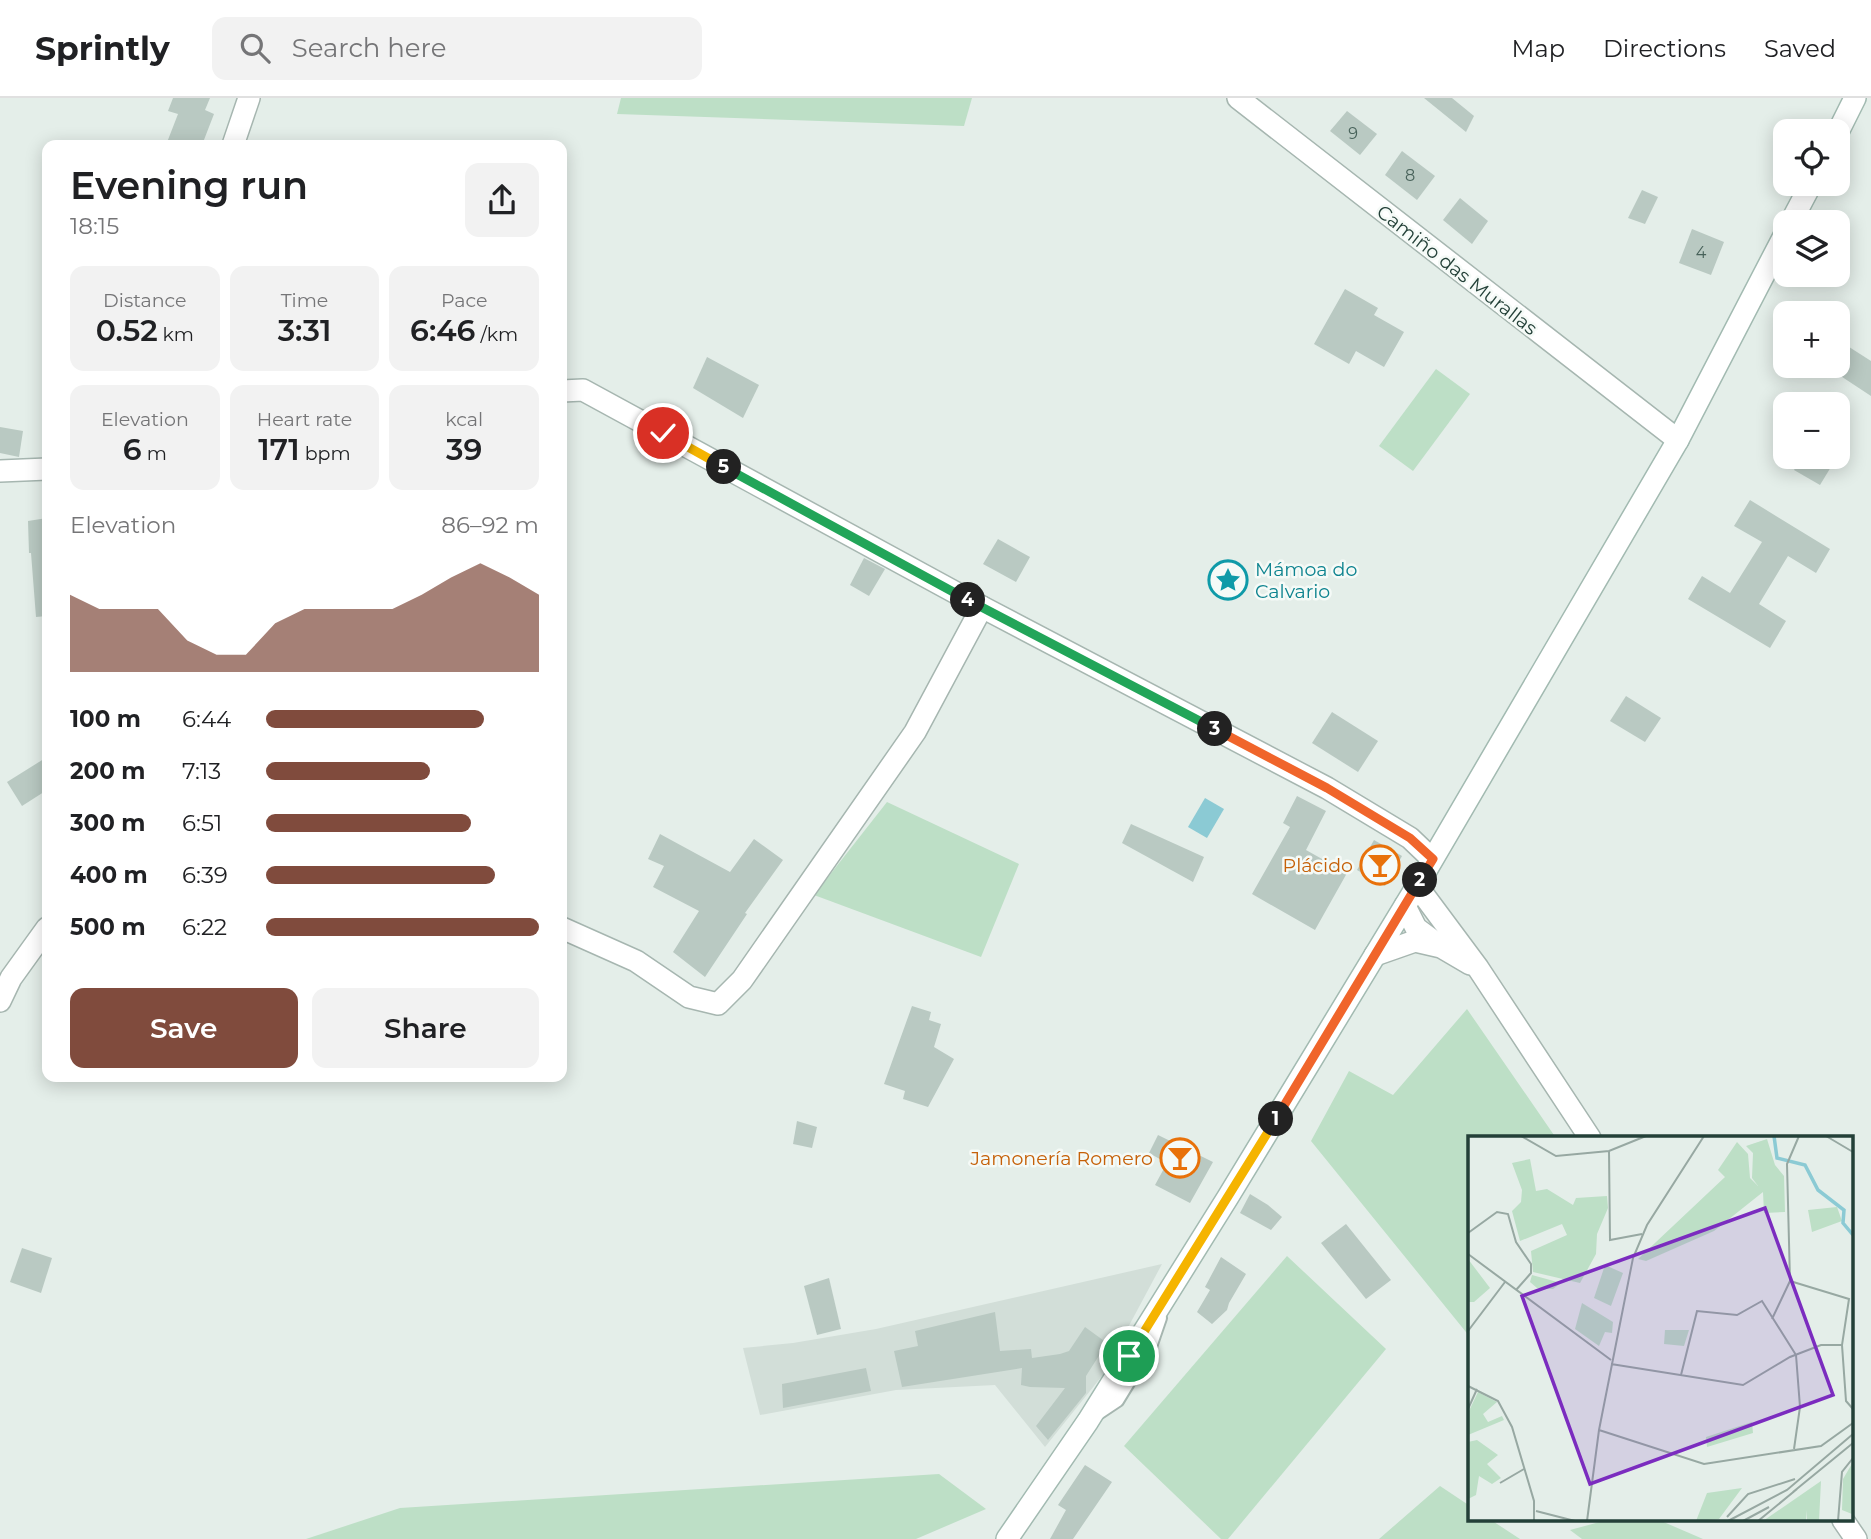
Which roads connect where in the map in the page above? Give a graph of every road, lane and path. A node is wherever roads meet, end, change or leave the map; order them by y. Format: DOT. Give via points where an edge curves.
graph roads {
  1 [pos="249,98"];
  2 [pos="1238,98"];
  3 [pos="1855,98"];
  4 [pos="1844,119"];
  5 [pos="235,140"];
  6 [pos="1773,257"];
  7 [pos="572,390"];
  8 [pos="1678,440"];
  9 [pos="42,469"];
  10 [pos="0,471"];
  11 [pos="982,607"];
  12 [pos="1433,859"];
  13 [pos="1417,886"];
  14 [pos="1405,906"];
  15 [pos="567,930"];
  16 [pos="42,933"];
  17 [pos="1441,947"];
  18 [pos="1375,955"];
  19 [pos="1478,968"];
  20 [pos="5,974"];
  21 [pos="0,1001"];
  22 [pos="1589,1136"];
  23 [pos="1844,1522"];
  24 [pos="1007,1539"];
  25 [pos="1856,1539"];
  1 -- 5 [label="street"];
  2 -- 8 [label="street, Camiño das Murallas"];
  3 -- 4 [label="street"];
  6 -- 8 [label="street"];
  7 -- 11 [label="street"];
  8 -- 12 [label="street"];
  9 -- 10 [label="street"];
  11 -- 12 [label="street" via="1327,788 1410,838"];
  11 -- 15 [label="street" via="915,732 742,980 718,1004 689,997 636,961"];
  12 -- 13 [label="street"];
  13 -- 14 [label="street"];
  13 -- 19 [label="street"];
  14 -- 17 [label="street" via="1416,928"];
  14 -- 18 [label="street"];
  16 -- 20 [label="street"];
  17 -- 18 [label="street" via="1415,941"];
  17 -- 19 [label="street"];
  18 -- 24 [label="street" via="1088,1421"];
  19 -- 22 [label="street"];
  20 -- 21 [label="street"];
  23 -- 25 [label="street"];
}
